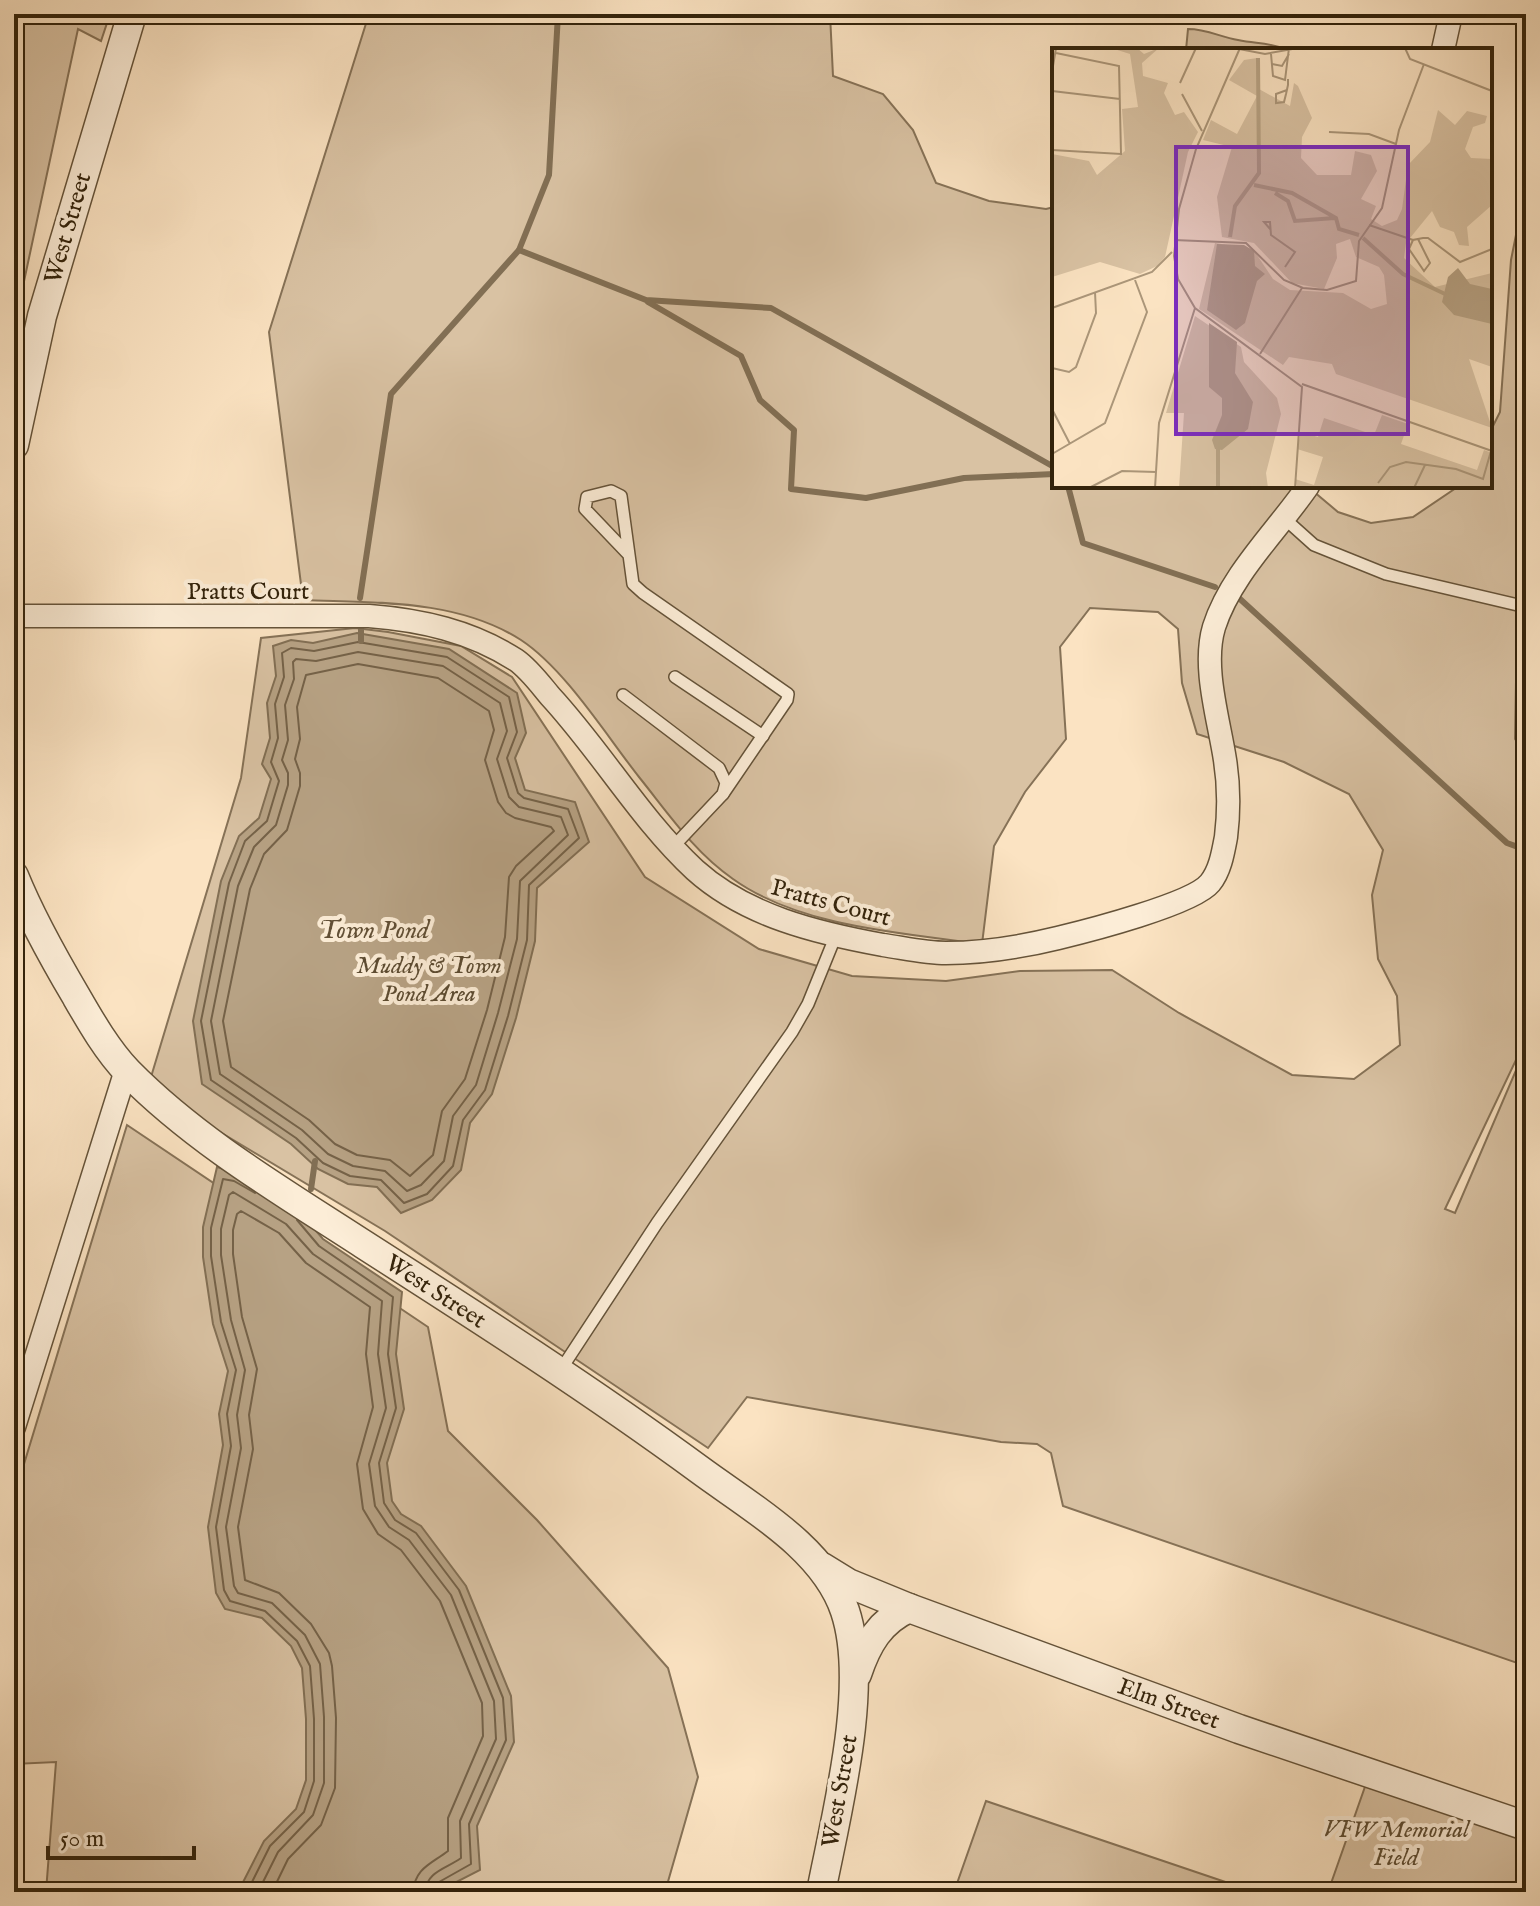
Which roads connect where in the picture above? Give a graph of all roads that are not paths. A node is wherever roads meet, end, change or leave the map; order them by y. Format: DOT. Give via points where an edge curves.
graph roads {
  1 [pos="132,14"];
  2 [pos="1451,14"];
  3 [pos="1443,48"];
  4 [pos="14,445"];
  5 [pos="1307,488"];
  6 [pos="1285,519"];
  7 [pos="628,554"];
  8 [pos="1526,607"];
  9 [pos="14,616"];
  10 [pos="675,677"];
  11 [pos="623,695"];
  12 [pos="763,736"];
  13 [pos="723,794"];
  14 [pos="673,847"];
  15 [pos="14,876"];
  16 [pos="836,935"];
  17 [pos="126,1070"];
  18 [pos="559,1372"];
  19 [pos="14,1427"];
  20 [pos="818,1564"];
  21 [pos="909,1608"];
  22 [pos="852,1690"];
  23 [pos="1526,1826"];
  24 [pos="821,1892"];
  1 -- 4 [label="street, West Street" via="42,316"];
  2 -- 3 [label="street"];
  5 -- 6 [label="street, Pratts Court"];
  6 -- 8 [label="lane" via="1314,545 1386,574"];
  6 -- 16 [label="street, Pratts Court" via="1239,579 1214,627 1210,648 1229,816 1223,856 1209,885 1180,902 1001,951 926,953"];
  7 -- 7 [label="lane" via="621,496 611,491 587,497 585,509"];
  7 -- 12 [label="lane" via="633,584 643,593 788,694"];
  9 -- 14 [label="street, Pratts Court" via="369,616 420,621 467,635 519,662"];
  10 -- 12 [label="lane"];
  11 -- 13 [label="lane" via="719,768 726,783"];
  12 -- 13 [label="lane"];
  13 -- 14 [label="lane"];
  14 -- 16 [label="street, Pratts Court" via="731,897 777,918"];
  15 -- 17 [label="street, West Street" via="50,952"];
  16 -- 18 [label="lane" via="792,1032"];
  17 -- 18 [label="street, West Street" via="265,1181"];
  17 -- 19 [label="street"];
  18 -- 20 [label="street, West Street" via="722,1486"];
  20 -- 21 [label="street, Elm Street" via="848,1583"];
  20 -- 22 [label="street, West Street" via="849,1624"];
  21 -- 22 [label="street, West Street" via="874,1635"];
  21 -- 23 [label="street, Elm Street" via="1239,1729"];
  22 -- 24 [label="street, West Street" via="848,1748"];
}
